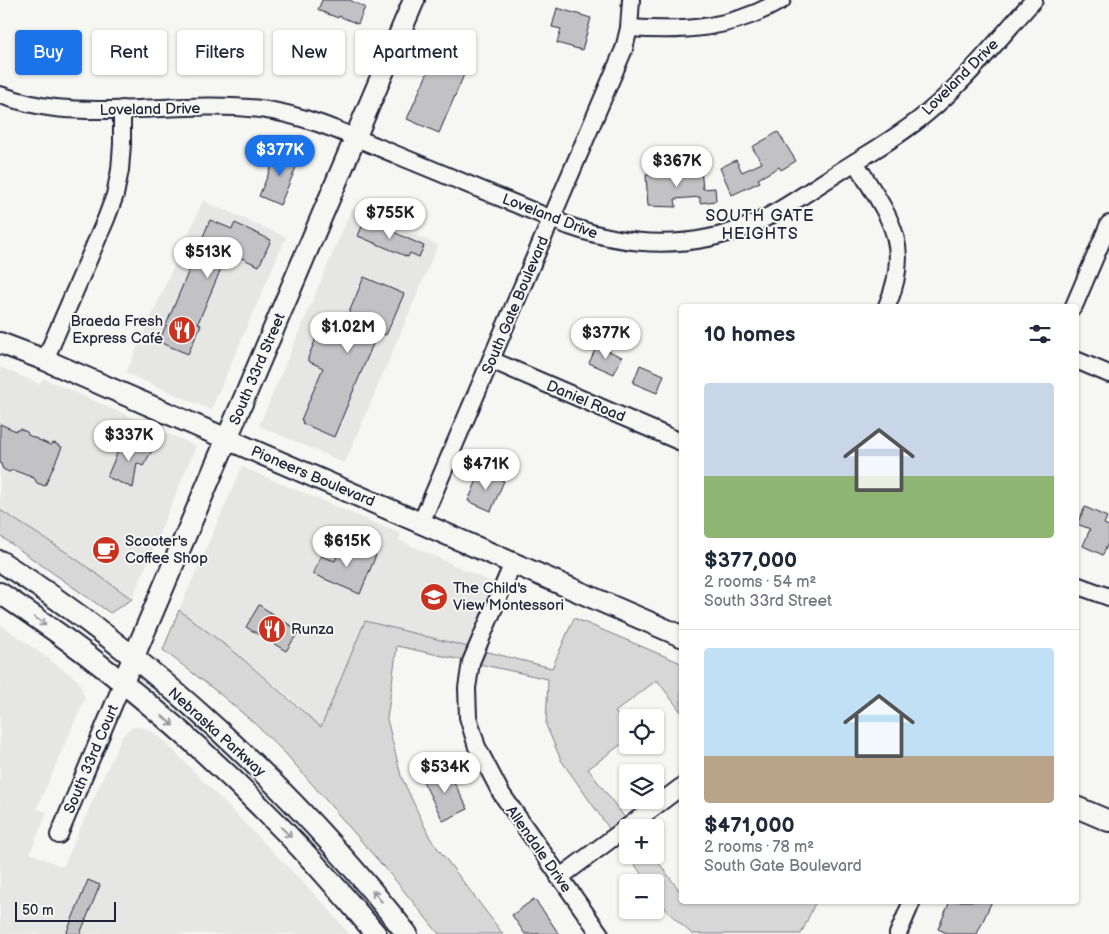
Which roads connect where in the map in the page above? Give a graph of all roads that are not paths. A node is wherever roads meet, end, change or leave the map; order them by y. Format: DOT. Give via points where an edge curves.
graph roads {
  1 [pos="414,0"];
  2 [pos="631,0"];
  3 [pos="782,0"];
  4 [pos="1034,0"];
  5 [pos="629,28"];
  6 [pos="0,95"];
  7 [pos="122,109"];
  8 [pos="356,138"];
  9 [pos="855,162"];
  10 [pos="552,219"];
  11 [pos="1109,224"];
  12 [pos="888,304"];
  13 [pos="1075,304"];
  14 [pos="6,344"];
  15 [pos="45,360"];
  16 [pos="491,360"];
  17 [pos="1079,361"];
  18 [pos="1109,374"];
  19 [pos="226,439"];
  20 [pos="679,441"];
  21 [pos="421,523"];
  22 [pos="0,561"];
  23 [pos="513,563"];
  24 [pos="1079,586"];
  25 [pos="0,593"];
  26 [pos="1109,596"];
  27 [pos="679,635"];
  28 [pos="133,657"];
  29 [pos="123,682"];
  30 [pos="679,788"];
  31 [pos="1079,808"];
  32 [pos="1109,821"];
  33 [pos="59,835"];
  34 [pos="559,878"];
  35 [pos="911,904"];
  36 [pos="376,934"];
  37 [pos="407,934"];
  38 [pos="600,934"];
  39 [pos="898,934"];
  1 -- 8 [label="main road, South 33rd Street"];
  2 -- 5 [label="street, South Gate Boulevard"];
  3 -- 5 [label="street" via="737,20 699,29"];
  4 -- 9 [label="street, Loveland Drive" via="927,113"];
  5 -- 10 [label="street, South Gate Boulevard" via="624,49"];
  6 -- 7 [label="street, Loveland Drive" via="54,108"];
  7 -- 8 [label="street, Loveland Drive" via="261,109 291,115"];
  7 -- 15 [label="street" via="122,152 115,195"];
  8 -- 10 [label="street, Loveland Drive"];
  8 -- 19 [label="main road, South 33rd Street"];
  9 -- 10 [label="street, Loveland Drive" via="775,213 704,239 675,243 620,240 595,235"];
  9 -- 12 [label="street" via="895,232 898,265"];
  10 -- 16 [label="street, South Gate Boulevard"];
  11 -- 13 [label="street"];
  14 -- 15 [label="main road, Pioneers Boulevard"];
  15 -- 19 [label="main road, Pioneers Boulevard"];
  16 -- 20 [label="street, Daniel Road"];
  16 -- 21 [label="street, South Gate Boulevard"];
  17 -- 18 [label="street"];
  19 -- 21 [label="main road, Pioneers Boulevard"];
  19 -- 28 [label="main road, South 33rd Street"];
  21 -- 23 [label="main road, Pioneers Boulevard"];
  22 -- 28 [label="main road, Nebraska Parkway"];
  23 -- 27 [label="main road, Pioneers Boulevard"];
  23 -- 34 [label="street, Allendale Drive" via="471,662 467,688 468,717 477,747 501,793"];
  24 -- 26 [label="street"];
  25 -- 29 [label="main road, Nebraska Parkway, one-way"];
  28 -- 29 [label="main road, South 33rd Street"];
  37 -- 28 [label="main road, Nebraska Parkway, one-way" via="306,816 198,713"];
  29 -- 33 [label="street, South 33rd Court"];
  29 -- 36 [label="main road, Nebraska Parkway, one-way" via="197,746 292,837"];
  30 -- 34 [label="street"];
  31 -- 32 [label="main road"];
  34 -- 38 [label="street, Allendale Drive"];
  35 -- 39 [label="street"];
}
